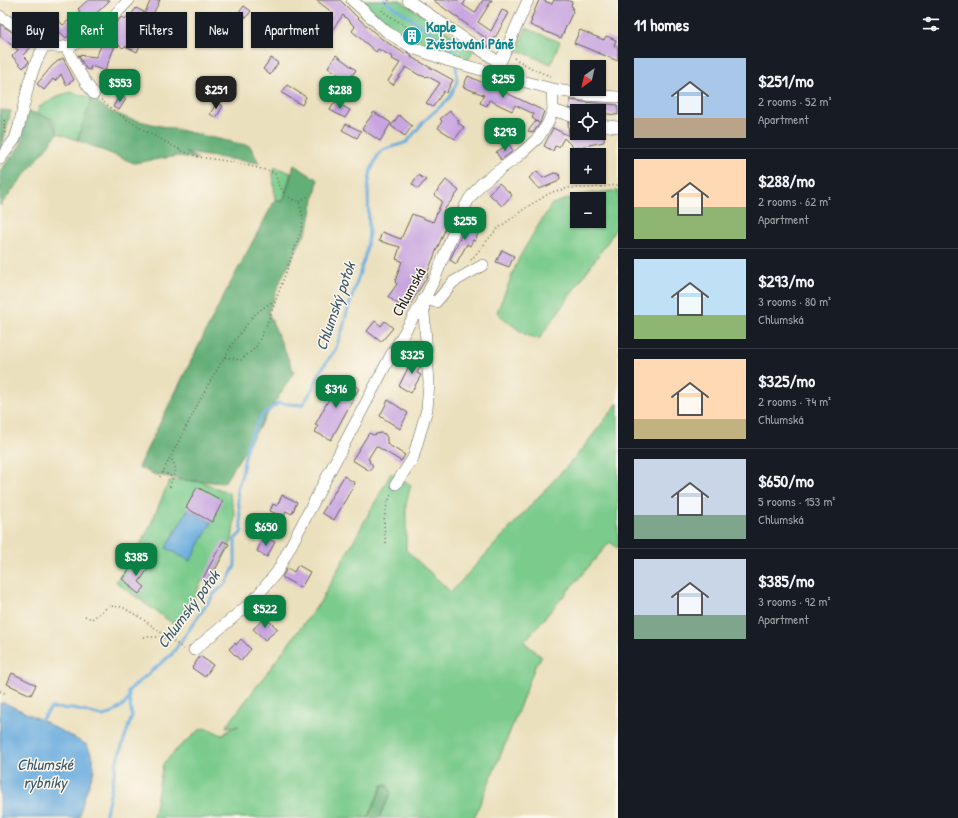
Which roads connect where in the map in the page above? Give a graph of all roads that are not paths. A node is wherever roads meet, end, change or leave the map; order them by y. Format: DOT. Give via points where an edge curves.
graph roads {
  1 [pos="129,0"];
  2 [pos="352,0"];
  3 [pos="408,0"];
  4 [pos="528,0"];
  5 [pos="0,16"];
  6 [pos="12,23"];
  7 [pos="66,46"];
  8 [pos="59,47"];
  9 [pos="43,48"];
  10 [pos="500,62"];
  11 [pos="497,74"];
  12 [pos="551,84"];
  13 [pos="94,94"];
  14 [pos="618,97"];
  15 [pos="553,110"];
  16 [pos="570,116"];
  17 [pos="606,125"];
  18 [pos="618,126"];
  19 [pos="3,156"];
  20 [pos="483,265"];
  21 [pos="423,299"];
  22 [pos="396,484"];
  23 [pos="194,650"];
  1 -- 7 [label="street" via="86,39"];
  2 -- 11 [label="street" via="387,32 414,48"];
  3 -- 10 [label="street"];
  4 -- 10 [label="street"];
  5 -- 6 [label="street"];
  7 -- 8 [label="street"];
  7 -- 13 [label="street" via="80,75"];
  9 -- 19 [label="street" via="29,82 15,139"];
  10 -- 11 [label="street"];
  11 -- 12 [label="street"];
  12 -- 14 [label="street" via="584,95"];
  12 -- 15 [label="street, Chlumská"];
  15 -- 16 [label="street"];
  15 -- 21 [label="street, Chlumská" via="538,138 518,157 482,183 469,199 435,278"];
  17 -- 18 [label="street"];
  20 -- 21 [label="street" via="453,282 436,302"];
  21 -- 22 [label="street" via="429,383 427,409 413,458"];
  21 -- 23 [label="street, Chlumská" via="277,572 253,602"];
}
